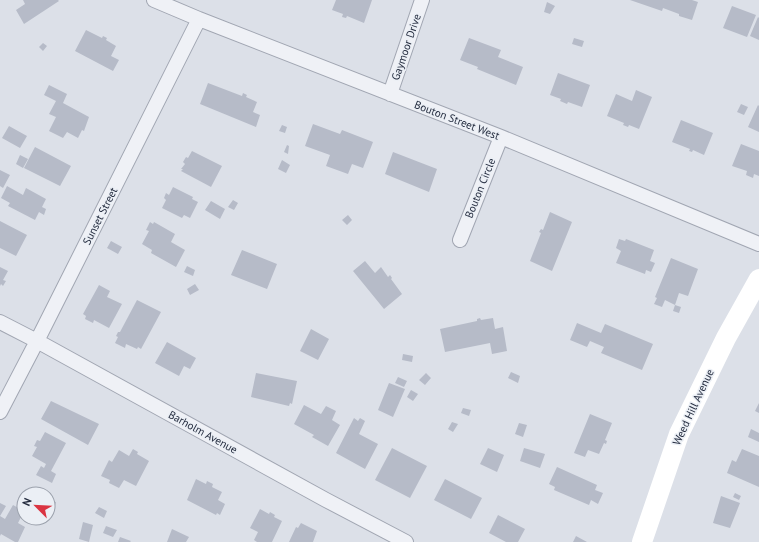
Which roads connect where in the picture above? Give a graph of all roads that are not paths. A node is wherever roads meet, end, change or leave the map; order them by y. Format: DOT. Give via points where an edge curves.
graph roads {
  1 [pos="154,0"];
  2 [pos="422,0"];
  3 [pos="199,19"];
  4 [pos="390,94"];
  5 [pos="501,137"];
  6 [pos="460,240"];
  7 [pos="759,244"];
  8 [pos="759,279"];
  9 [pos="0,322"];
  10 [pos="37,341"];
  11 [pos="0,412"];
  12 [pos="406,542"];
  13 [pos="642,542"];
  1 -- 3 [label="street, Bouton Street West"];
  2 -- 4 [label="street, Gaymoor Drive"];
  3 -- 4 [label="street, Bouton Street West"];
  3 -- 10 [label="street, Sunset Street"];
  4 -- 5 [label="street, Bouton Street West"];
  5 -- 6 [label="street, Bouton Circle"];
  5 -- 7 [label="street, Bouton Street West"];
  8 -- 13 [label="main road, Weed Hill Avenue" via="723,343 679,434"];
  9 -- 10 [label="street, Barholm Avenue"];
  10 -- 11 [label="street, Sunset Street"];
  10 -- 12 [label="street, Barholm Avenue"];
}
